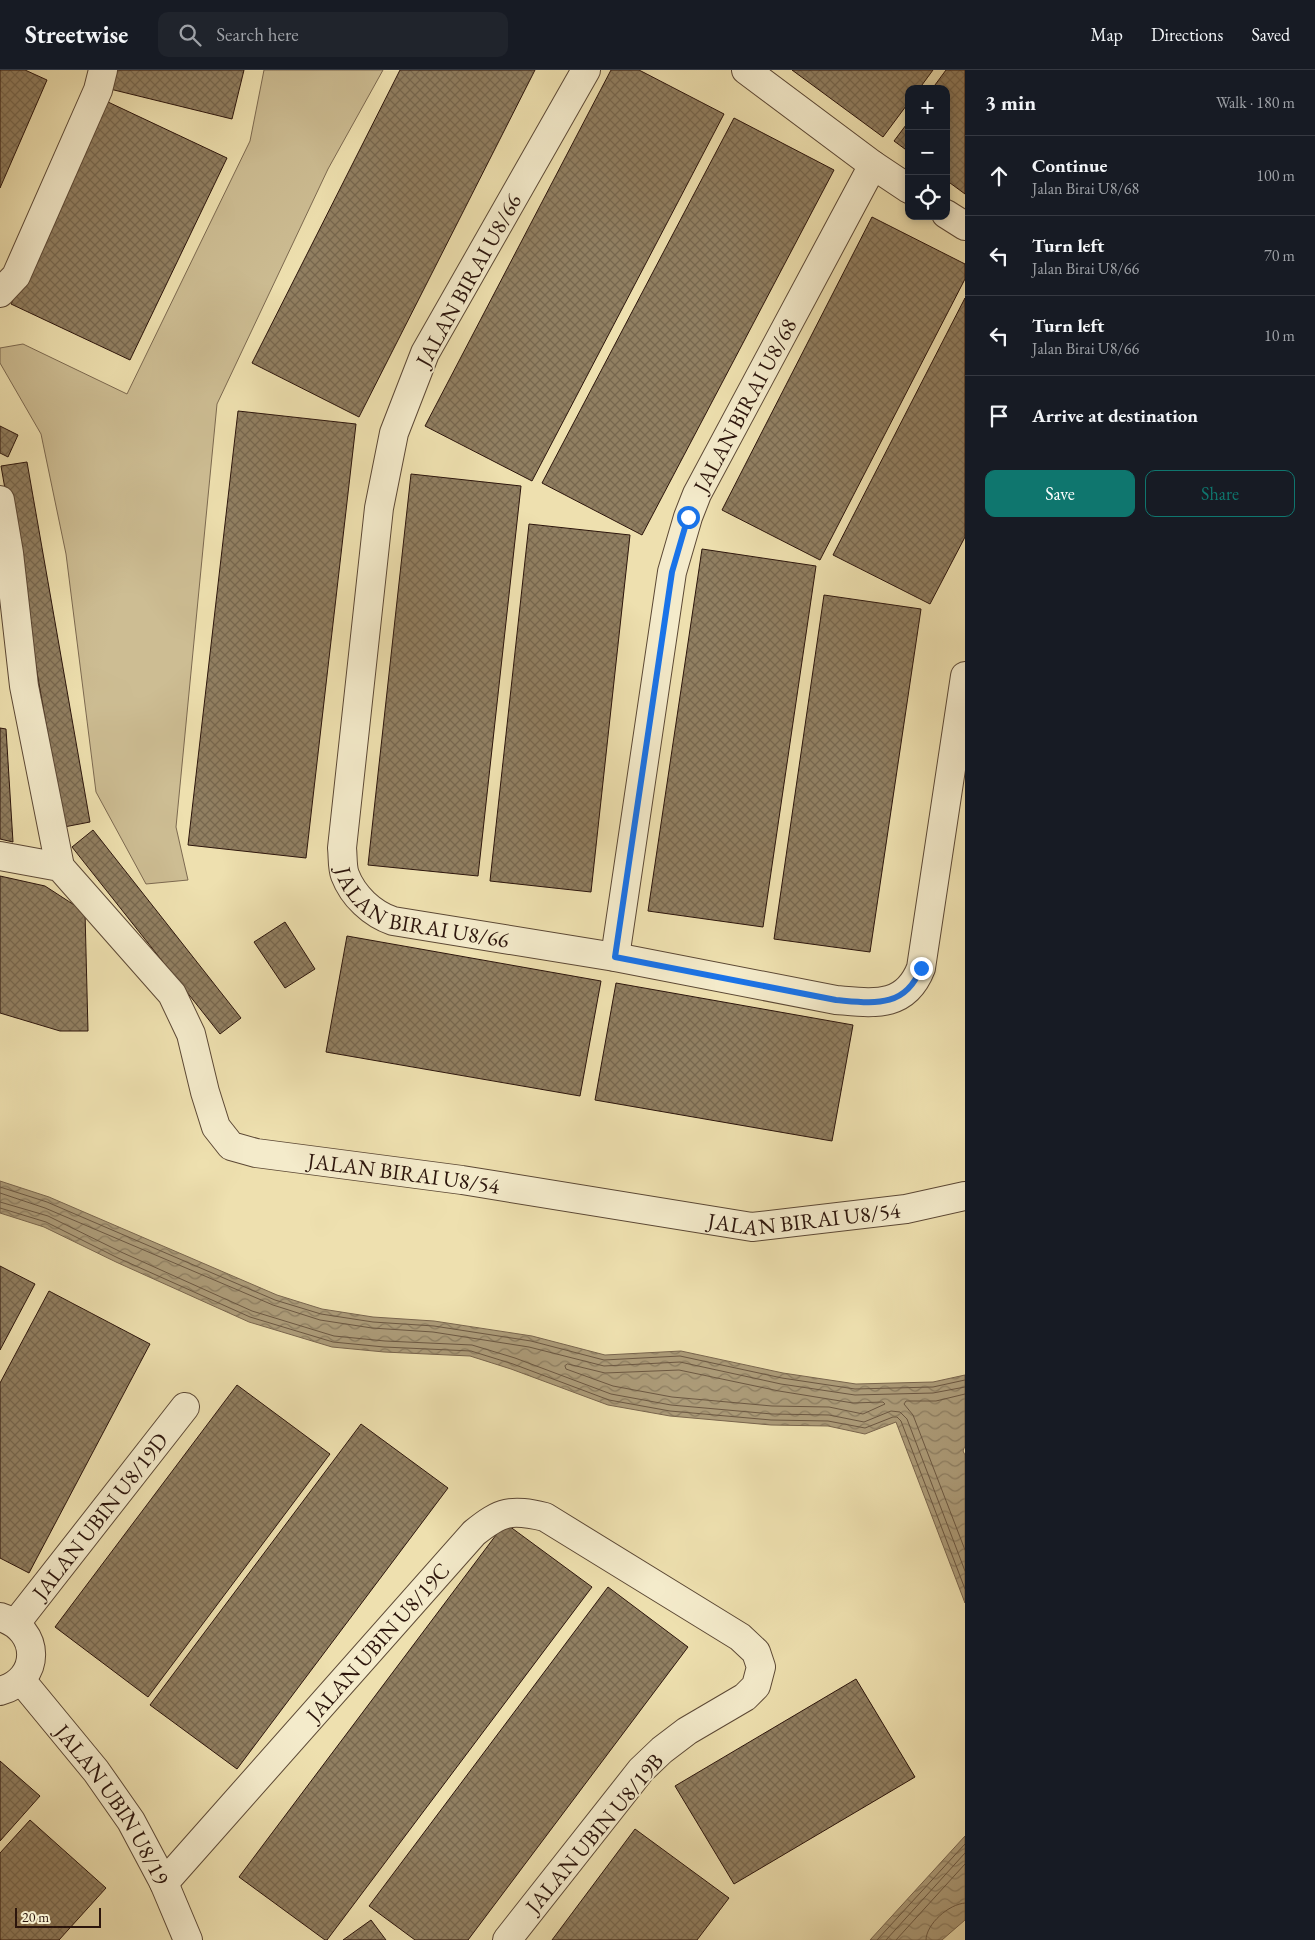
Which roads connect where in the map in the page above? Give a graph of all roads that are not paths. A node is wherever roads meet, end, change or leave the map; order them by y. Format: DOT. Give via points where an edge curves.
graph roads {
  1 [pos="103,70"];
  2 [pos="586,70"];
  3 [pos="746,70"];
  4 [pos="873,165"];
  5 [pos="905,186"];
  6 [pos="950,217"];
  7 [pos="965,226"];
  8 [pos="0,293"];
  9 [pos="0,500"];
  10 [pos="4,553"];
  11 [pos="965,676"];
  12 [pos="0,856"];
  13 [pos="60,868"];
  14 [pos="615,957"];
  15 [pos="965,1196"];
  16 [pos="185,1407"];
  17 [pos="630,1569"];
  18 [pos="8,1620"];
  19 [pos="11,1685"];
  20 [pos="164,1883"];
  21 [pos="188,1940"];
  22 [pos="507,1940"];
  1 -- 8 [label="street" via="98,90 16,276"];
  2 -- 14 [label="street, JALAN BIRAI U8/66" via="425,353 394,432 379,508 342,848 344,874 353,890 380,916 393,921"];
  3 -- 4 [label="street"];
  4 -- 5 [label="street"];
  4 -- 14 [label="street, JALAN BIRAI U8/68" via="697,494 688,517 672,572"];
  6 -- 7 [label="street"];
  9 -- 10 [label="street"];
  10 -- 13 [label="street" via="24,686"];
  11 -- 14 [label="street, JALAN BIRAI U8/66" via="921,968 907,992 897,998 881,1000 836,1000"];
  12 -- 13 [label="street"];
  13 -- 15 [label="street, JALAN BIRAI U8/54" via="172,994 191,1034 216,1127 231,1146 256,1153 462,1180 752,1226 906,1209"];
  16 -- 18 [label="street, JALAN UBIN U8/19D"];
  17 -- 20 [label="street, JALAN UBIN U8/19C" via="544,1517 524,1512 504,1513 488,1521"];
  17 -- 22 [label="street, JALAN UBIN U8/19B" via="740,1637 756,1652 761,1667 756,1686 745,1697 687,1731 641,1770"];
  18 -- 19 [label="street" via="22,1630 30,1646 30,1664"];
  19 -- 20 [label="street, JALAN UBIN U8/19" via="96,1771 131,1821"];
  20 -- 21 [label="street, JALAN UBIN U8/19"];
}
